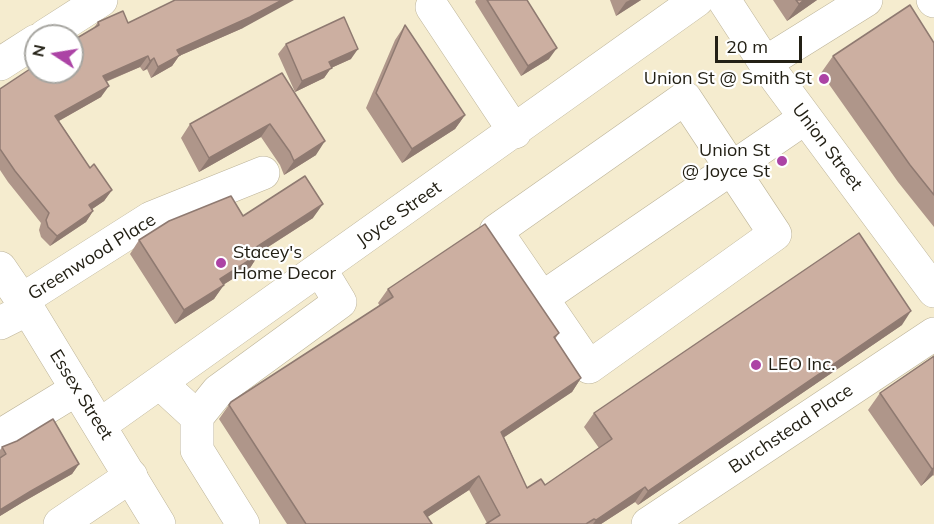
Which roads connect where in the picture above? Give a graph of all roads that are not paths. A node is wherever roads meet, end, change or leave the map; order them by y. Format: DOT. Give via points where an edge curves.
graph roads {
  1 [pos="101,0"];
  2 [pos="698,0"];
  3 [pos="724,0"];
  4 [pos="866,0"];
  5 [pos="432,7"];
  6 [pos="64,24"];
  7 [pos="24,49"];
  8 [pos="765,63"];
  9 [pos="0,64"];
  10 [pos="805,118"];
  11 [pos="515,132"];
  12 [pos="730,167"];
  13 [pos="263,173"];
  14 [pos="0,268"];
  15 [pos="320,269"];
  16 [pos="934,291"];
  17 [pos="542,298"];
  18 [pos="17,311"];
  19 [pos="934,334"];
  20 [pos="160,383"];
  21 [pos="76,389"];
  22 [pos="197,417"];
  23 [pos="100,425"];
  24 [pos="0,436"];
  25 [pos="131,476"];
  26 [pos="60,524"];
  27 [pos="159,524"];
  28 [pos="243,524"];
  29 [pos="648,524"];
  1 -- 6 [label="street"];
  2 -- 11 [label="street, Joyce Street"];
  3 -- 8 [label="street, Union Street"];
  4 -- 8 [label="street"];
  5 -- 11 [label="street"];
  7 -- 9 [label="street"];
  8 -- 10 [label="street, Union Street"];
  10 -- 12 [label="street"];
  10 -- 16 [label="street, Union Street"];
  11 -- 15 [label="street, Joyce Street"];
  12 -- 17 [label="street"];
  12 -- 17 [label="street" via="775,234 589,367"];
  12 -- 17 [label="street" via="685,98 496,231"];
  13 -- 18 [label="street, Greenwood Place" via="151,218"];
  14 -- 18 [label="street, Essex Street"];
  15 -- 20 [label="street, Joyce Street"];
  15 -- 22 [label="street" via="340,303 218,391"];
  18 -- 21 [label="street, Essex Street"];
  19 -- 29 [label="street, Burchstead Place"];
  20 -- 22 [label="street"];
  20 -- 23 [label="street, Joyce Street"];
  21 -- 23 [label="street, Essex Street"];
  21 -- 24 [label="street"];
  22 -- 28 [label="street" via="197,450"];
  23 -- 25 [label="street, Essex Street"];
  25 -- 26 [label="street"];
  25 -- 27 [label="street, Essex Street"];
}
